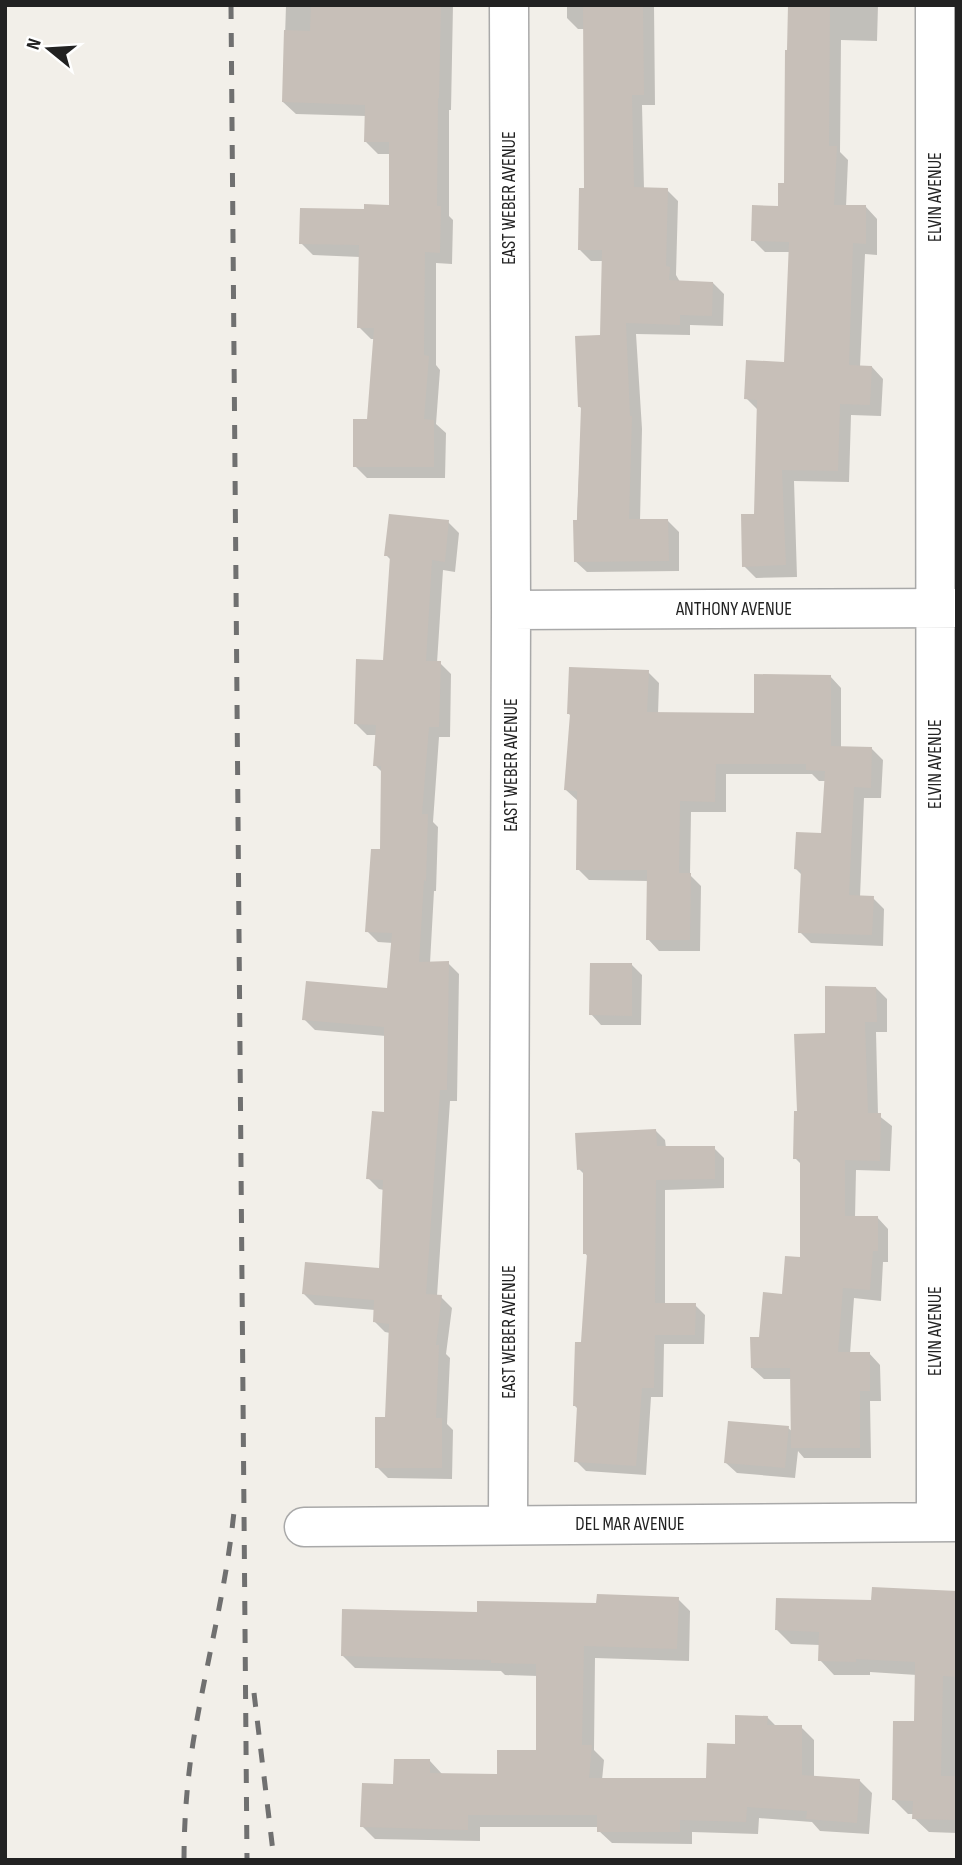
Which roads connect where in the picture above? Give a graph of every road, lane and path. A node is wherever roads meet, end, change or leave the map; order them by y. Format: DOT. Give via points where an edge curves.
graph roads {
  1 [pos="509,5"];
  2 [pos="935,5"];
  3 [pos="946,608"];
  4 [pos="511,610"];
  5 [pos="946,1522"];
  6 [pos="508,1525"];
  7 [pos="304,1527"];
  1 -- 4 [label="street, EAST WEBER AVENUE"];
  2 -- 3 [label="street, ELVIN AVENUE"];
  3 -- 4 [label="street, ANTHONY AVENUE"];
  3 -- 5 [label="street, ELVIN AVENUE"];
  4 -- 6 [label="street, EAST WEBER AVENUE"];
  5 -- 6 [label="street, DEL MAR AVENUE"];
  6 -- 7 [label="street, DEL MAR AVENUE"];
}
